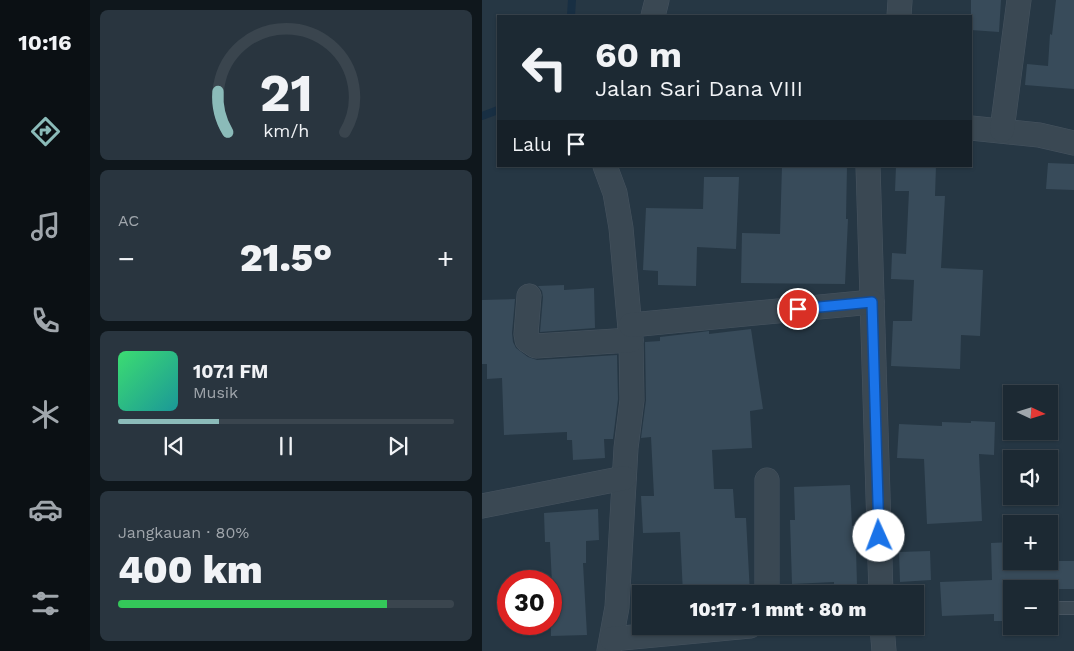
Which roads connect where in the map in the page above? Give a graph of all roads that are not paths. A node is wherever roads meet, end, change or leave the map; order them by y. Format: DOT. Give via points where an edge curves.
graph roads {
  1 [pos="657,0"];
  2 [pos="1019,0"];
  3 [pos="654,15"];
  4 [pos="972,128"];
  5 [pos="1002,130"];
  6 [pos="1074,143"];
  7 [pos="605,167"];
  8 [pos="868,167"];
  9 [pos="529,296"];
  10 [pos="872,302"];
  11 [pos="631,332"];
  12 [pos="624,478"];
  13 [pos="767,480"];
  14 [pos="482,506"];
  15 [pos="767,585"];
  16 [pos="881,585"];
  17 [pos="1060,608"];
  18 [pos="1074,608"];
  19 [pos="684,635"];
  20 [pos="883,635"];
  21 [pos="610,645"];
  22 [pos="884,651"];
  1 -- 3 [label="street"];
  2 -- 5 [label="street"];
  4 -- 5 [label="street"];
  5 -- 6 [label="street"];
  7 -- 11 [label="street" via="615,193 621,228"];
  8 -- 10 [label="street"];
  9 -- 11 [label="street" via="526,334 536,346"];
  10 -- 11 [label="street"];
  10 -- 16 [label="street"];
  11 -- 12 [label="street" via="632,400"];
  12 -- 14 [label="street"];
  12 -- 21 [label="street" via="617,607"];
  13 -- 15 [label="street"];
  17 -- 18 [label="lane"];
  19 -- 21 [label="street"];
  20 -- 22 [label="street"];
}
